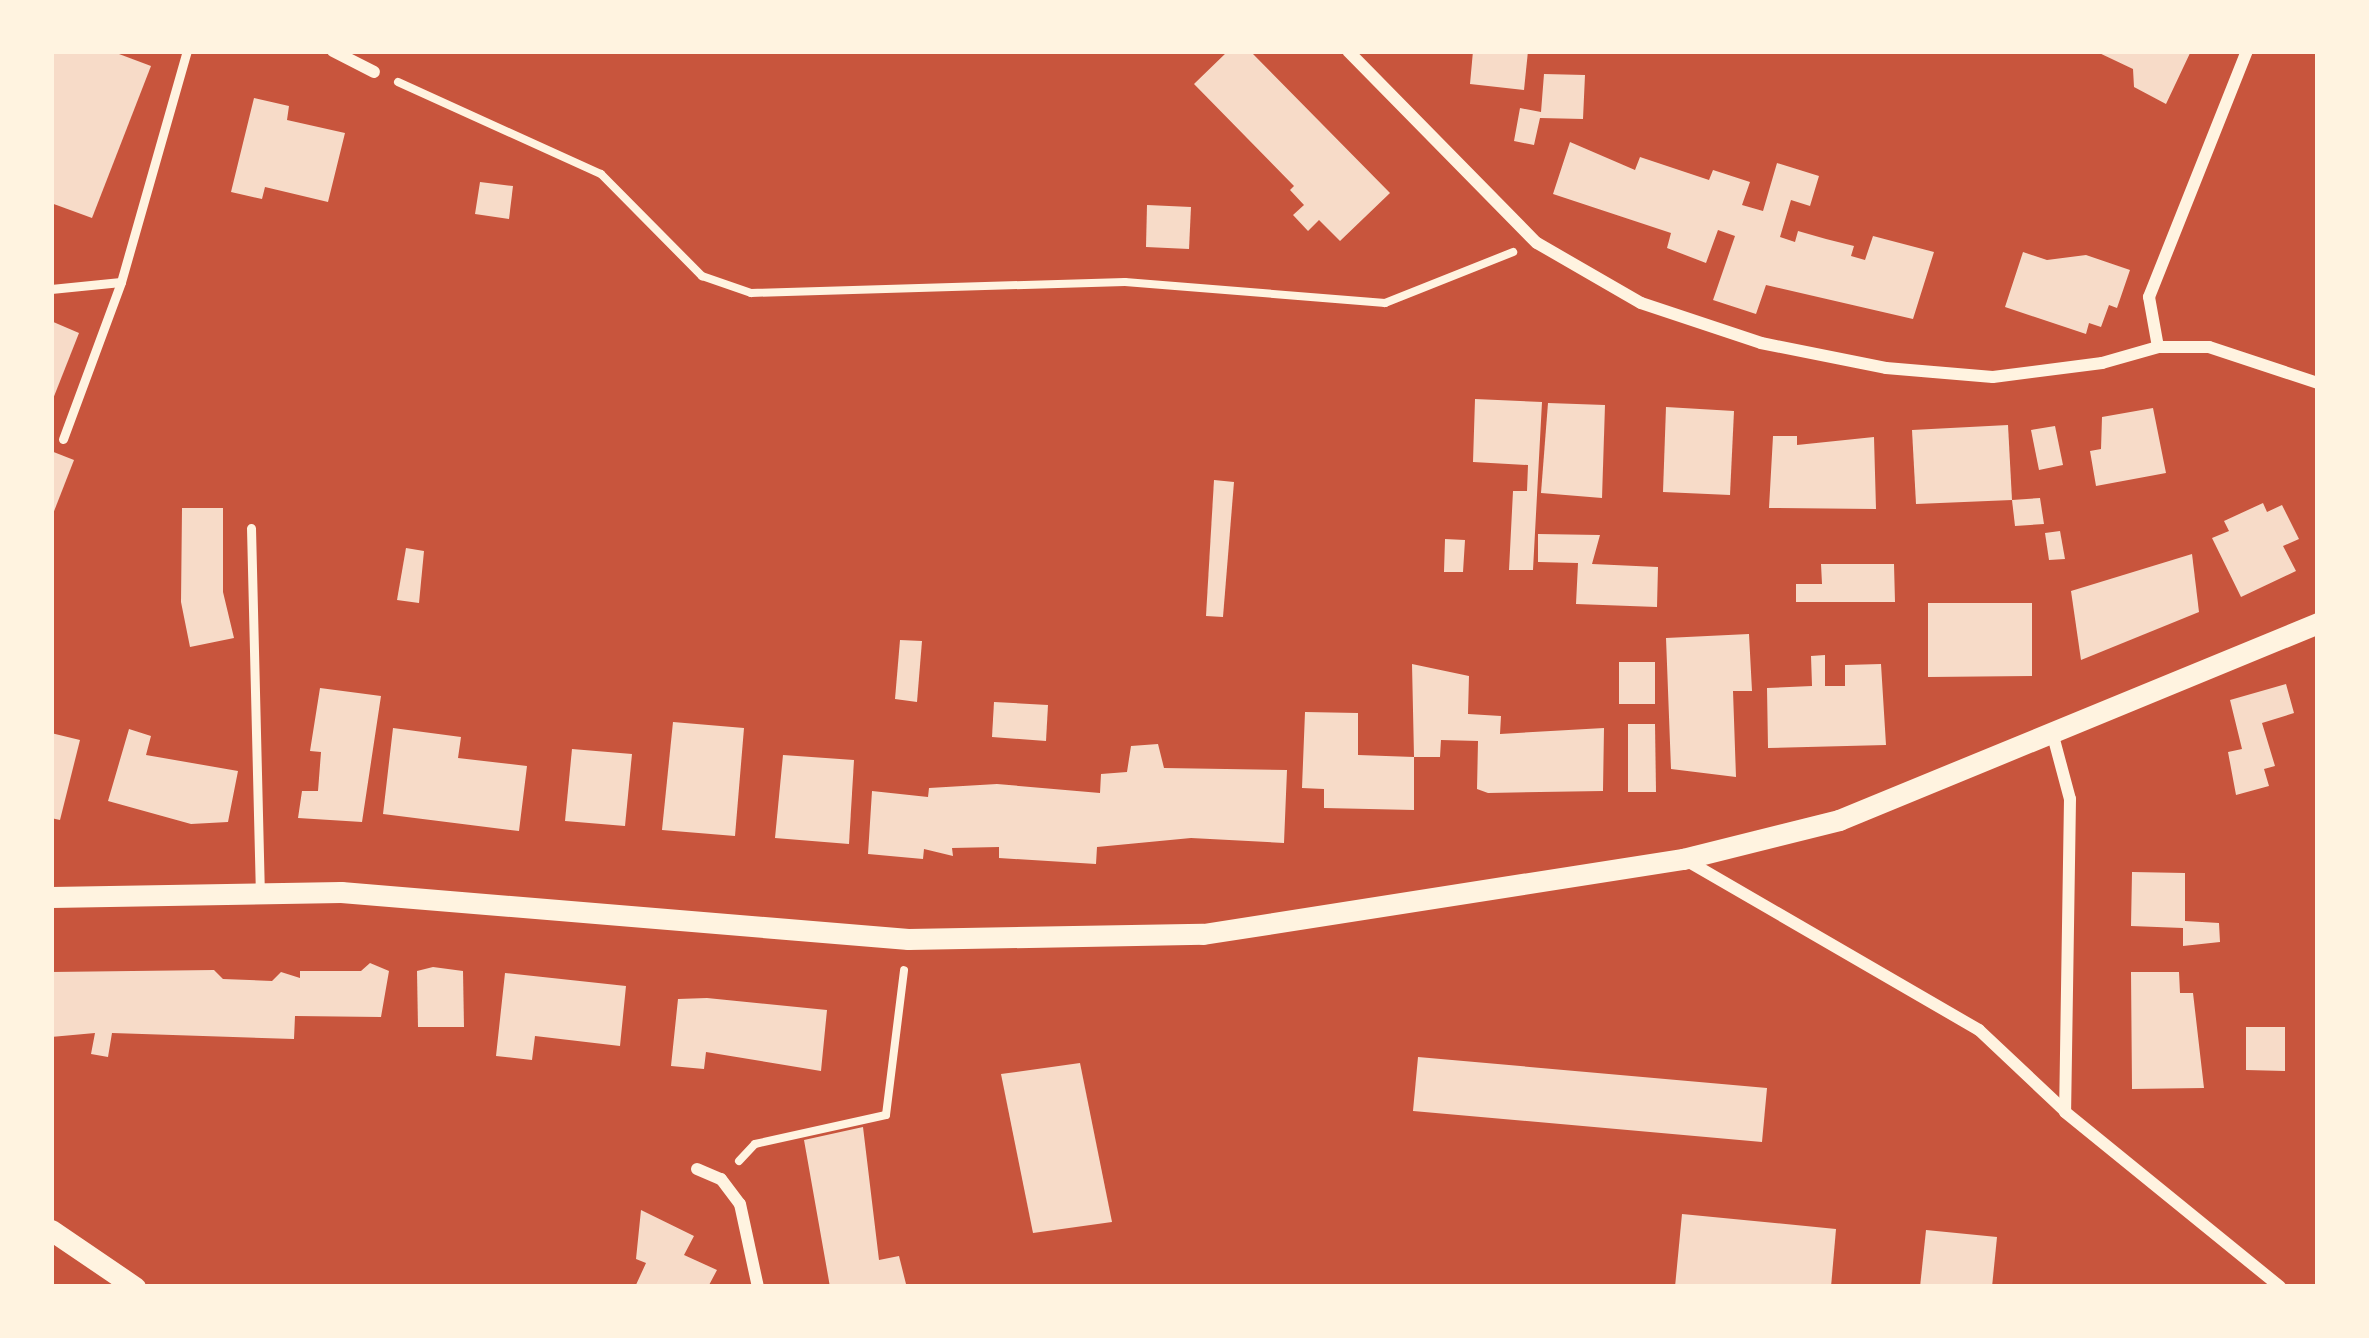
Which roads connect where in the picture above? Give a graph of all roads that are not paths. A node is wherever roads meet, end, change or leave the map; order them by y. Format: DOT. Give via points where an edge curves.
graph roads {
  1 [pos="188,51"];
  2 [pos="334,51"];
  3 [pos="1348,51"];
  4 [pos="2247,51"];
  5 [pos="374,72"];
  6 [pos="121,282"];
  7 [pos="51,289"];
  8 [pos="2158,346"];
  9 [pos="2318,383"];
  10 [pos="63,440"];
  11 [pos="251,528"];
  12 [pos="2318,623"];
  13 [pos="2051,732"];
  14 [pos="1683,859"];
  15 [pos="260,894"];
  16 [pos="51,897"];
  17 [pos="2066,1112"];
  18 [pos="697,1169"];
  19 [pos="51,1230"];
  20 [pos="135,1287"];
  21 [pos="758,1287"];
  22 [pos="2280,1287"];
  1 -- 6 [label="lane"];
  2 -- 5 [label="street"];
  3 -- 8 [label="street" via="1537,243 1642,303 1761,343 1886,368 1993,377 2102,363"];
  4 -- 8 [label="street" via="2149,297"];
  6 -- 7 [label="lane"];
  6 -- 10 [label="lane"];
  8 -- 9 [label="street" via="2209,347"];
  11 -- 15 [label="lane"];
  12 -- 13 [label="street"];
  13 -- 14 [label="street" via="1839,820"];
  13 -- 17 [label="street" via="2070,799"];
  14 -- 15 [label="street" via="1202,934 908,939 341,892"];
  14 -- 17 [label="street" via="1978,1030"];
  15 -- 16 [label="street"];
  17 -- 22 [label="street"];
  18 -- 21 [label="street" via="721,1179 740,1204"];
  19 -- 20 [label="street"];
}
